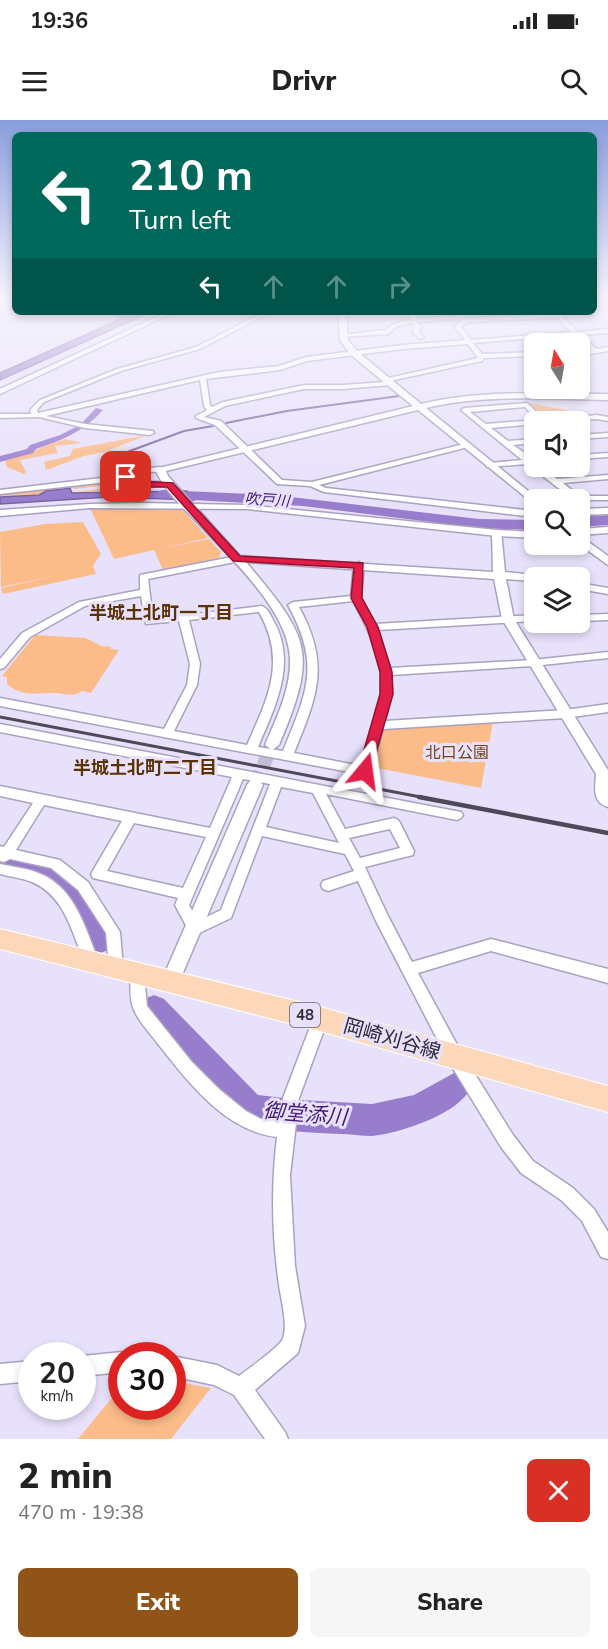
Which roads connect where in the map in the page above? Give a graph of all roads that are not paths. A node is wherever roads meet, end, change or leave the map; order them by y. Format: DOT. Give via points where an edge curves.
graph roads {
  1 [pos="68,361"];
  2 [pos="153,361"];
  3 [pos="302,361"];
  4 [pos="363,361"];
  5 [pos="475,361"];
  6 [pos="202,378"];
  7 [pos="388,381"];
  8 [pos="0,392"];
  9 [pos="520,396"];
  10 [pos="608,397"];
  11 [pos="527,405"];
  12 [pos="419,406"];
  13 [pos="212,411"];
  14 [pos="533,411"];
  15 [pos="0,416"];
  16 [pos="35,416"];
  17 [pos="590,418"];
  18 [pos="608,419"];
  19 [pos="524,423"];
  20 [pos="484,426"];
  21 [pos="150,433"];
  22 [pos="608,435"];
  23 [pos="590,436"];
  24 [pos="524,442"];
  25 [pos="506,443"];
  26 [pos="465,445"];
  27 [pos="244,447"];
  28 [pos="608,455"];
  29 [pos="524,456"];
  30 [pos="590,456"];
  31 [pos="524,463"];
  32 [pos="490,465"];
  33 [pos="160,469"];
  34 [pos="551,477"];
  35 [pos="608,477"];
  36 [pos="557,482"];
  37 [pos="312,484"];
  38 [pos="171,486"];
  39 [pos="0,488"];
  40 [pos="0,492"];
  41 [pos="524,493"];
  42 [pos="608,498"];
  43 [pos="189,506"];
  44 [pos="608,510"];
  45 [pos="590,511"];
  46 [pos="0,513"];
  47 [pos="524,514"];
  48 [pos="608,530"];
  49 [pos="590,531"];
  50 [pos="497,533"];
  51 [pos="524,534"];
  52 [pos="590,547"];
  53 [pos="237,559"];
  54 [pos="608,562"];
  55 [pos="359,565"];
  56 [pos="499,575"];
  57 [pos="524,577"];
  58 [pos="590,584"];
  59 [pos="608,584"];
  60 [pos="590,587"];
  61 [pos="608,591"];
  62 [pos="146,592"];
  63 [pos="356,598"];
  64 [pos="608,617"];
  65 [pos="183,618"];
  66 [pos="524,618"];
  67 [pos="590,618"];
  68 [pos="508,619"];
  69 [pos="372,627"];
  70 [pos="608,655"];
  71 [pos="533,663"];
  72 [pos="0,666"];
  73 [pos="386,672"];
  74 [pos="0,702"];
  75 [pos="608,708"];
  76 [pos="565,714"];
  77 [pos="378,725"];
  78 [pos="0,728"];
  79 [pos="167,734"];
  80 [pos="272,745"];
  81 [pos="251,749"];
  82 [pos="287,756"];
  83 [pos="239,775"];
  84 [pos="605,775"];
  85 [pos="277,782"];
  86 [pos="255,785"];
  87 [pos="317,789"];
  88 [pos="0,791"];
  89 [pos="41,800"];
  90 [pos="608,801"];
  91 [pos="457,815"];
  92 [pos="130,818"];
  93 [pos="260,831"];
  94 [pos="214,834"];
  95 [pos="340,835"];
  96 [pos="350,850"];
  97 [pos="2,859"];
  98 [pos="359,869"];
  99 [pos="328,885"];
  100 [pos="186,894"];
  101 [pos="195,929"];
  102 [pos="0,939"];
  103 [pos="92,962"];
  104 [pos="408,969"];
  105 [pos="127,971"];
  106 [pos="608,976"];
  107 [pos="170,982"];
  108 [pos="320,1019"];
  109 [pos="455,1057"];
  110 [pos="608,1099"];
  111 [pos="286,1130"];
  112 [pos="608,1250"];
  113 [pos="186,1369"];
  114 [pos="18,1372"];
  115 [pos="0,1374"];
  116 [pos="241,1388"];
  117 [pos="278,1439"];
  1 -- 8 [label="street"];
  2 -- 16 [label="street" via="42,401 33,410"];
  3 -- 6 [label="street" via="280,368"];
  4 -- 7 [label="street"];
  5 -- 7 [label="street"];
  6 -- 13 [label="street" via="207,406"];
  6 -- 16 [label="street"];
  7 -- 12 [label="street"];
  7 -- 13 [label="street" via="304,387 224,404"];
  9 -- 10 [label="street"];
  9 -- 11 [label="street"];
  9 -- 12 [label="street" via="453,399"];
  11 -- 14 [label="street"];
  11 -- 20 [label="street" via="464,410"];
  12 -- 26 [label="street"];
  12 -- 27 [label="street"];
  13 -- 27 [label="street" via="198,417 218,423"];
  15 -- 16 [label="street"];
  16 -- 21 [label="street"];
  17 -- 18 [label="street"];
  19 -- 20 [label="street"];
  20 -- 25 [label="street"];
  22 -- 23 [label="street"];
  24 -- 25 [label="street"];
  25 -- 29 [label="street"];
  26 -- 32 [label="street"];
  26 -- 37 [label="street"];
  27 -- 33 [label="street"];
  27 -- 37 [label="street" via="280,482"];
  28 -- 30 [label="street"];
  31 -- 32 [label="street"];
  32 -- 41 [label="street"];
  33 -- 38 [label="street"];
  33 -- 39 [label="street"];
  34 -- 36 [label="street"];
  35 -- 36 [label="street"];
  36 -- 42 [label="street" via="577,498"];
  37 -- 47 [label="street" via="324,490"];
  38 -- 40 [label="street" via="139,484 126,477"];
  38 -- 43 [label="street"];
  43 -- 46 [label="street" via="90,506"];
  43 -- 50 [label="street" via="247,507"];
  43 -- 53 [label="street"];
  44 -- 45 [label="street"];
  48 -- 49 [label="street"];
  50 -- 51 [label="street"];
  50 -- 56 [label="street"];
  52 -- 54 [label="street"];
  53 -- 55 [label="street"];
  53 -- 62 [label="street" via="143,577"];
  53 -- 80 [label="street" via="278,608 295,645 295,687"];
  55 -- 56 [label="street"];
  55 -- 63 [label="street"];
  56 -- 57 [label="street"];
  56 -- 68 [label="street"];
  58 -- 59 [label="street"];
  60 -- 61 [label="street"];
  62 -- 65 [label="street" via="149,622"];
  62 -- 72 [label="street" via="82,604 26,636"];
  63 -- 69 [label="street"];
  63 -- 82 [label="street" via="293,605 308,634 315,674 309,701"];
  64 -- 67 [label="street"];
  65 -- 79 [label="street" via="195,664 192,685"];
  65 -- 81 [label="street" via="262,609 269,618 276,636 280,670 277,690"];
  66 -- 68 [label="street"];
  68 -- 69 [label="street"];
  68 -- 71 [label="street"];
  69 -- 73 [label="street"];
  70 -- 71 [label="street"];
  71 -- 73 [label="street"];
  71 -- 76 [label="street"];
  73 -- 77 [label="street" via="387,694"];
  74 -- 79 [label="street"];
  75 -- 76 [label="street"];
  76 -- 77 [label="street"];
  76 -- 84 [label="street"];
  77 -- 82 [label="street" via="365,771"];
  78 -- 83 [label="street"];
  79 -- 81 [label="street"];
  81 -- 82 [label="street"];
  83 -- 85 [label="street"];
  83 -- 94 [label="street"];
  84 -- 90 [label="street" via="602,795"];
  85 -- 87 [label="street"];
  85 -- 93 [label="street"];
  86 -- 101 [label="street"];
  87 -- 91 [label="street"];
  87 -- 95 [label="street"];
  88 -- 89 [label="street"];
  89 -- 92 [label="street"];
  89 -- 97 [label="street"];
  92 -- 94 [label="street"];
  92 -- 100 [label="street" via="98,874"];
  93 -- 96 [label="street"];
  93 -- 101 [label="street" via="226,914"];
  94 -- 100 [label="street"];
  95 -- 96 [label="street"];
  95 -- 98 [label="street" via="394,822 408,851"];
  96 -- 98 [label="street"];
  97 -- 103 [label="street" via="54,887 69,908"];
  97 -- 105 [label="street" via="55,864 83,886 113,932"];
  98 -- 99 [label="street"];
  98 -- 104 [label="street"];
  100 -- 101 [label="street" via="182,905"];
  101 -- 107 [label="street"];
  102 -- 103 [label="main road, 岡崎刈谷線 / 48"];
  103 -- 105 [label="main road, 岡崎刈谷線 / 48"];
  104 -- 106 [label="street" via="491,945"];
  104 -- 109 [label="street"];
  105 -- 107 [label="main road, 岡崎刈谷線 / 48"];
  105 -- 111 [label="street" via="140,1008 213,1095 260,1127"];
  107 -- 108 [label="main road, 岡崎刈谷線 / 48"];
  108 -- 109 [label="main road, 岡崎刈谷線 / 48"];
  108 -- 111 [label="street" via="291,1098"];
  109 -- 110 [label="main road, 岡崎刈谷線 / 48"];
  109 -- 112 [label="street" via="527,1167 567,1194 588,1215"];
  111 -- 116 [label="street" via="282,1215 295,1326 291,1346"];
  113 -- 116 [label="street" via="217,1375"];
  114 -- 115 [label="street"];
  116 -- 117 [label="street"];
}
